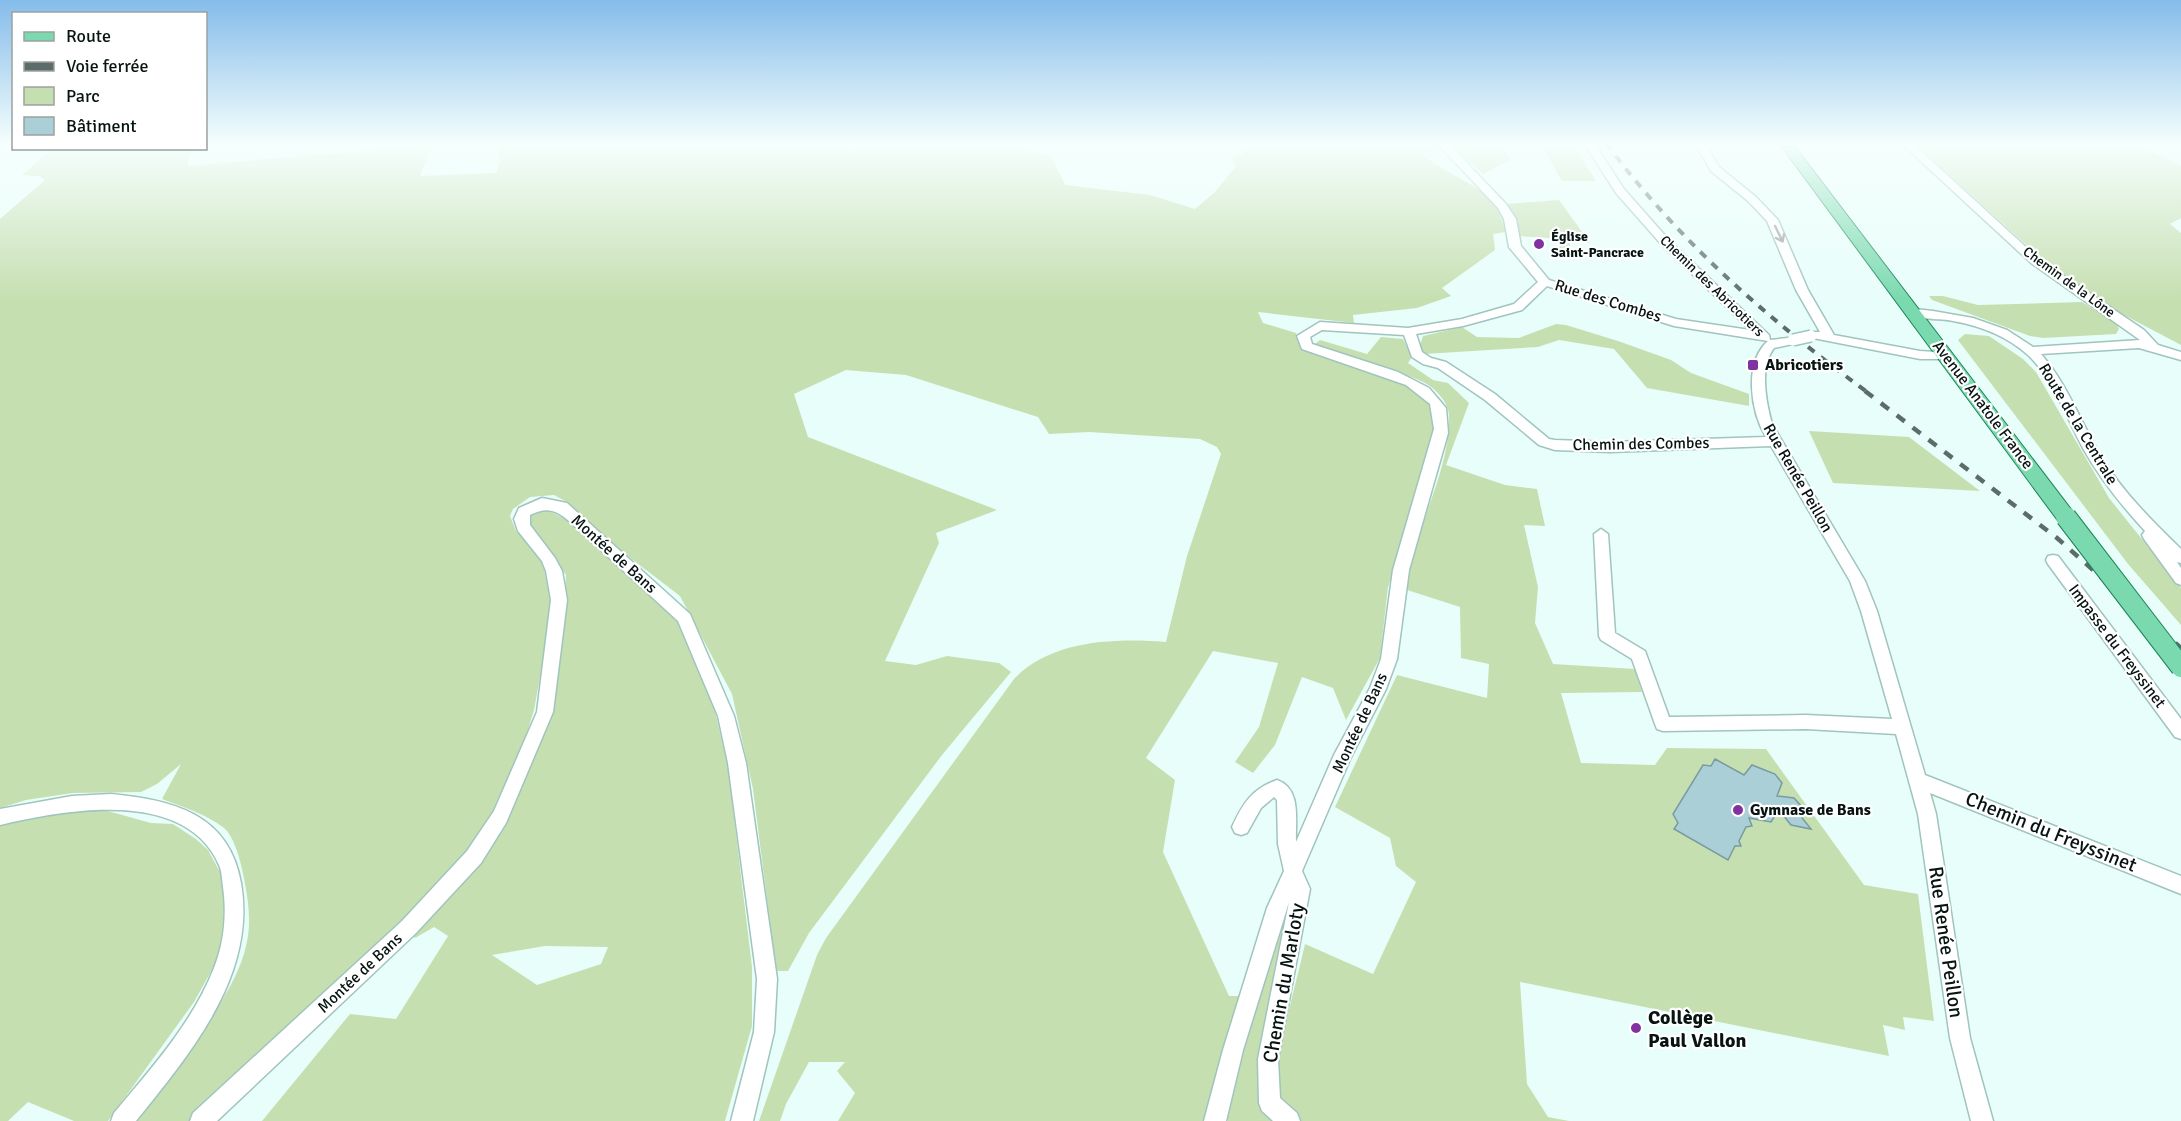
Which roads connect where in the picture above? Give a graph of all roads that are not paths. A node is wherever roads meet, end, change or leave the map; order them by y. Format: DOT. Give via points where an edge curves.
graph roads {
  1 [pos="1492,195"];
  2 [pos="1624,195"];
  3 [pos="1747,195"];
  4 [pos="1825,195"];
  5 [pos="1963,195"];
  6 [pos="1545,282"];
  7 [pos="1919,318"];
  8 [pos="1315,328"];
  9 [pos="1408,332"];
  10 [pos="1828,335"];
  11 [pos="1768,340"];
  12 [pos="2154,347"];
  13 [pos="2031,351"];
  14 [pos="1943,352"];
  15 [pos="2181,356"];
  16 [pos="1775,441"];
  17 [pos="2139,517"];
  18 [pos="1601,534"];
  19 [pos="2181,558"];
  20 [pos="2053,560"];
  21 [pos="2181,579"];
  22 [pos="2181,667"];
  23 [pos="1904,727"];
  24 [pos="2181,732"];
  25 [pos="1920,781"];
  26 [pos="0,817"];
  27 [pos="1241,827"];
  28 [pos="1293,875"];
  29 [pos="2181,885"];
  30 [pos="122,1121"];
  31 [pos="201,1121"];
  32 [pos="742,1121"];
  33 [pos="1215,1121"];
  34 [pos="1289,1121"];
  35 [pos="1982,1121"];
  1 -- 6 [label="street" via="1510,219 1515,247"];
  2 -- 11 [label="street, Chemin des Abricotiers" via="1665,242"];
  3 -- 10 [label="street, one-way" via="1772,220 1802,290"];
  4 -- 7 [label="main road, Avenue Anatole France"];
  5 -- 12 [label="street, Chemin de la Lône" via="2035,261 2140,333"];
  6 -- 9 [label="street, Rue des Combes" via="1518,308"];
  6 -- 11 [label="street, Rue des Combes" via="1674,322"];
  7 -- 13 [label="street, Route de la Centrale" via="1989,327"];
  7 -- 14 [label="main road, Avenue Anatole France"];
  8 -- 9 [label="street, Rue des Combes"];
  8 -- 28 [label="street, Montée de Bans" via="1303,341 1323,355 1403,378 1423,389 1436,403 1441,433 1401,570 1389,659 1378,689 1343,755"];
  9 -- 16 [label="street, Chemin des Combes" via="1416,354 1442,365 1490,397 1544,442 1610,447"];
  10 -- 11 [label="street, bridge"];
  10 -- 14 [label="street" via="1920,355"];
  11 -- 16 [label="street, Rue Renée Peillon" via="1759,394 1765,424"];
  12 -- 13 [label="street, Chemin de la Lône" via="2120,344"];
  12 -- 15 [label="street, Chemin de la Lône"];
  13 -- 17 [label="street, Route de la Centrale" via="2052,378 2097,460"];
  14 -- 22 [label="main road, Avenue Anatole France, bridge"];
  16 -- 23 [label="street, Rue Renée Peillon" via="1864,595"];
  17 -- 19 [label="street, Route de la Centrale"];
  17 -- 21 [label="street" via="2161,555"];
  18 -- 23 [label="street" via="1607,636 1639,656 1663,724 1806,722"];
  20 -- 24 [label="street, Impasse du Freyssinet"];
  23 -- 25 [label="street, Rue Renée Peillon"];
  25 -- 29 [label="street, Chemin du Freyssinet"];
  25 -- 35 [label="street, Rue Renée Peillon" via="1960,1038"];
  26 -- 30 [label="street" via="76,802 134,803 200,825 223,850 231,869 235,888 232,933 216,989"];
  27 -- 28 [label="street, Chemin du Marloty" via="1263,795 1273,789 1281,790 1286,797 1286,836"];
  28 -- 33 [label="street, Montée de Bans" via="1277,908"];
  28 -- 34 [label="street, Chemin du Marloty" via="1301,889 1268,1059 1270,1103"];
  31 -- 32 [label="street, Montée de Bans" via="409,927 474,857 500,817 544,712 559,600 551,565 521,519 524,512 542,503 562,507 684,618 726,716 737,763 767,978 764,1032"];
}
